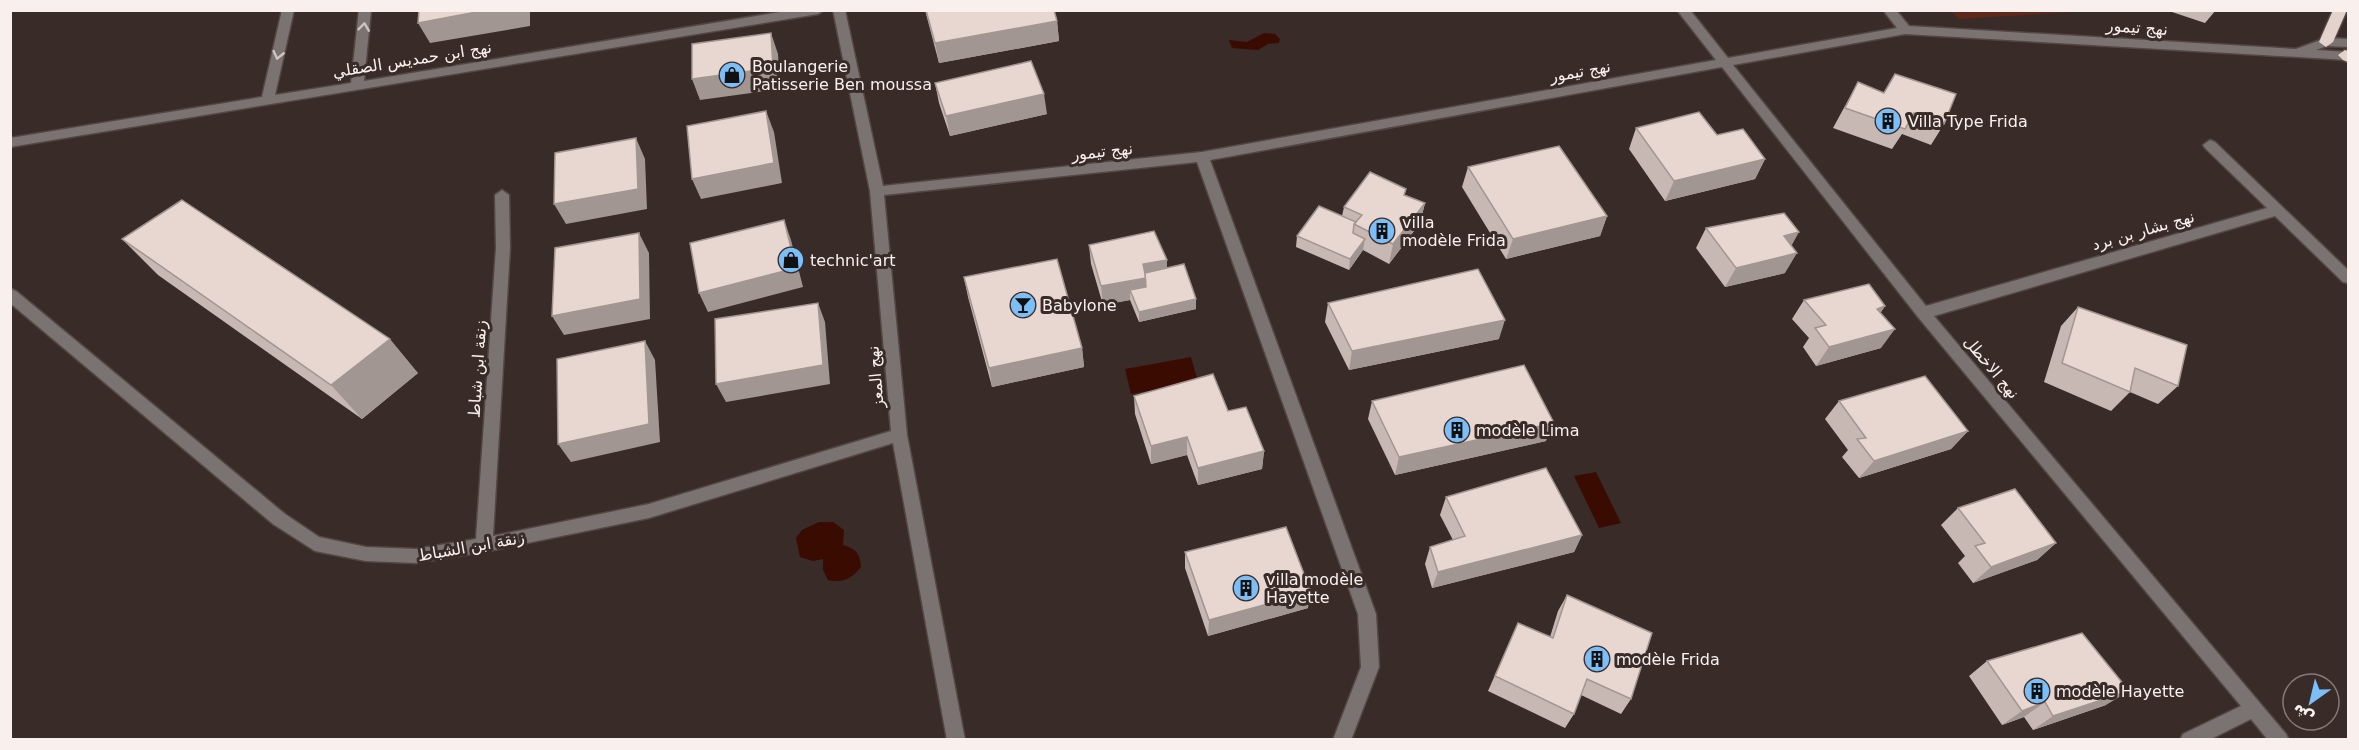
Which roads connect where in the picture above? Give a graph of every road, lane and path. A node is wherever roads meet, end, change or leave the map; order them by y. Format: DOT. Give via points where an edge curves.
graph roads {
  1 [pos="288,10"];
  2 [pos="366,10"];
  3 [pos="819,10"];
  4 [pos="839,10"];
  5 [pos="1683,10"];
  6 [pos="1889,10"];
  7 [pos="2340,10"];
  8 [pos="1905,30"];
  9 [pos="2326,42"];
  10 [pos="2348,53"];
  11 [pos="2292,54"];
  12 [pos="1724,61"];
  13 [pos="357,85"];
  14 [pos="268,99"];
  15 [pos="10,143"];
  16 [pos="2210,145"];
  17 [pos="1202,157"];
  18 [pos="877,191"];
  19 [pos="502,195"];
  20 [pos="2278,210"];
  21 [pos="2349,278"];
  22 [pos="11,295"];
  23 [pos="1923,313"];
  24 [pos="899,435"];
  25 [pos="484,545"];
  26 [pos="2254,709"];
  27 [pos="956,740"];
  28 [pos="1342,740"];
  29 [pos="2189,740"];
  30 [pos="2280,740"];
  1 -- 14 [label="street, one-way"];
  13 -- 2 [label="street, one-way"];
  3 -- 13 [label="street, نهج ابن حمديس الصقلي"];
  4 -- 18 [label="street, نهج المعز"];
  5 -- 12 [label="street, نهج الاخطل"];
  6 -- 8 [label="street"];
  7 -- 9 [label="highway"];
  8 -- 11 [label="street, نهج تيمور"];
  8 -- 12 [label="street, نهج تيمور"];
  9 -- 10 [label="street"];
  9 -- 11 [label="street"];
  10 -- 11 [label="street, نهج تيمور"];
  12 -- 17 [label="street, نهج تيمور"];
  12 -- 23 [label="street, نهج الاخطل"];
  13 -- 14 [label="street, نهج ابن حمديس الصقلي"];
  14 -- 15 [label="street, نهج ابن حمديس الصقلي"];
  16 -- 20 [label="street"];
  17 -- 18 [label="street, نهج تيمور"];
  17 -- 28 [label="street" via="1367,614 1370,667"];
  18 -- 24 [label="street, نهج المعز"];
  19 -- 25 [label="street, زنقة ابن شباط" via="503,248"];
  20 -- 21 [label="street"];
  20 -- 23 [label="street, نهج بشار بن برد"];
  22 -- 25 [label="street, زنقة ابن الشباط" via="279,519 315,544 366,554 416,556"];
  23 -- 26 [label="street, نهج الاخطل"];
  24 -- 25 [label="street, زنقة ابن الشباط" via="648,511"];
  24 -- 27 [label="street, نهج المعز"];
  26 -- 29 [label="street"];
  26 -- 30 [label="street, نهج الاخطل"];
}
